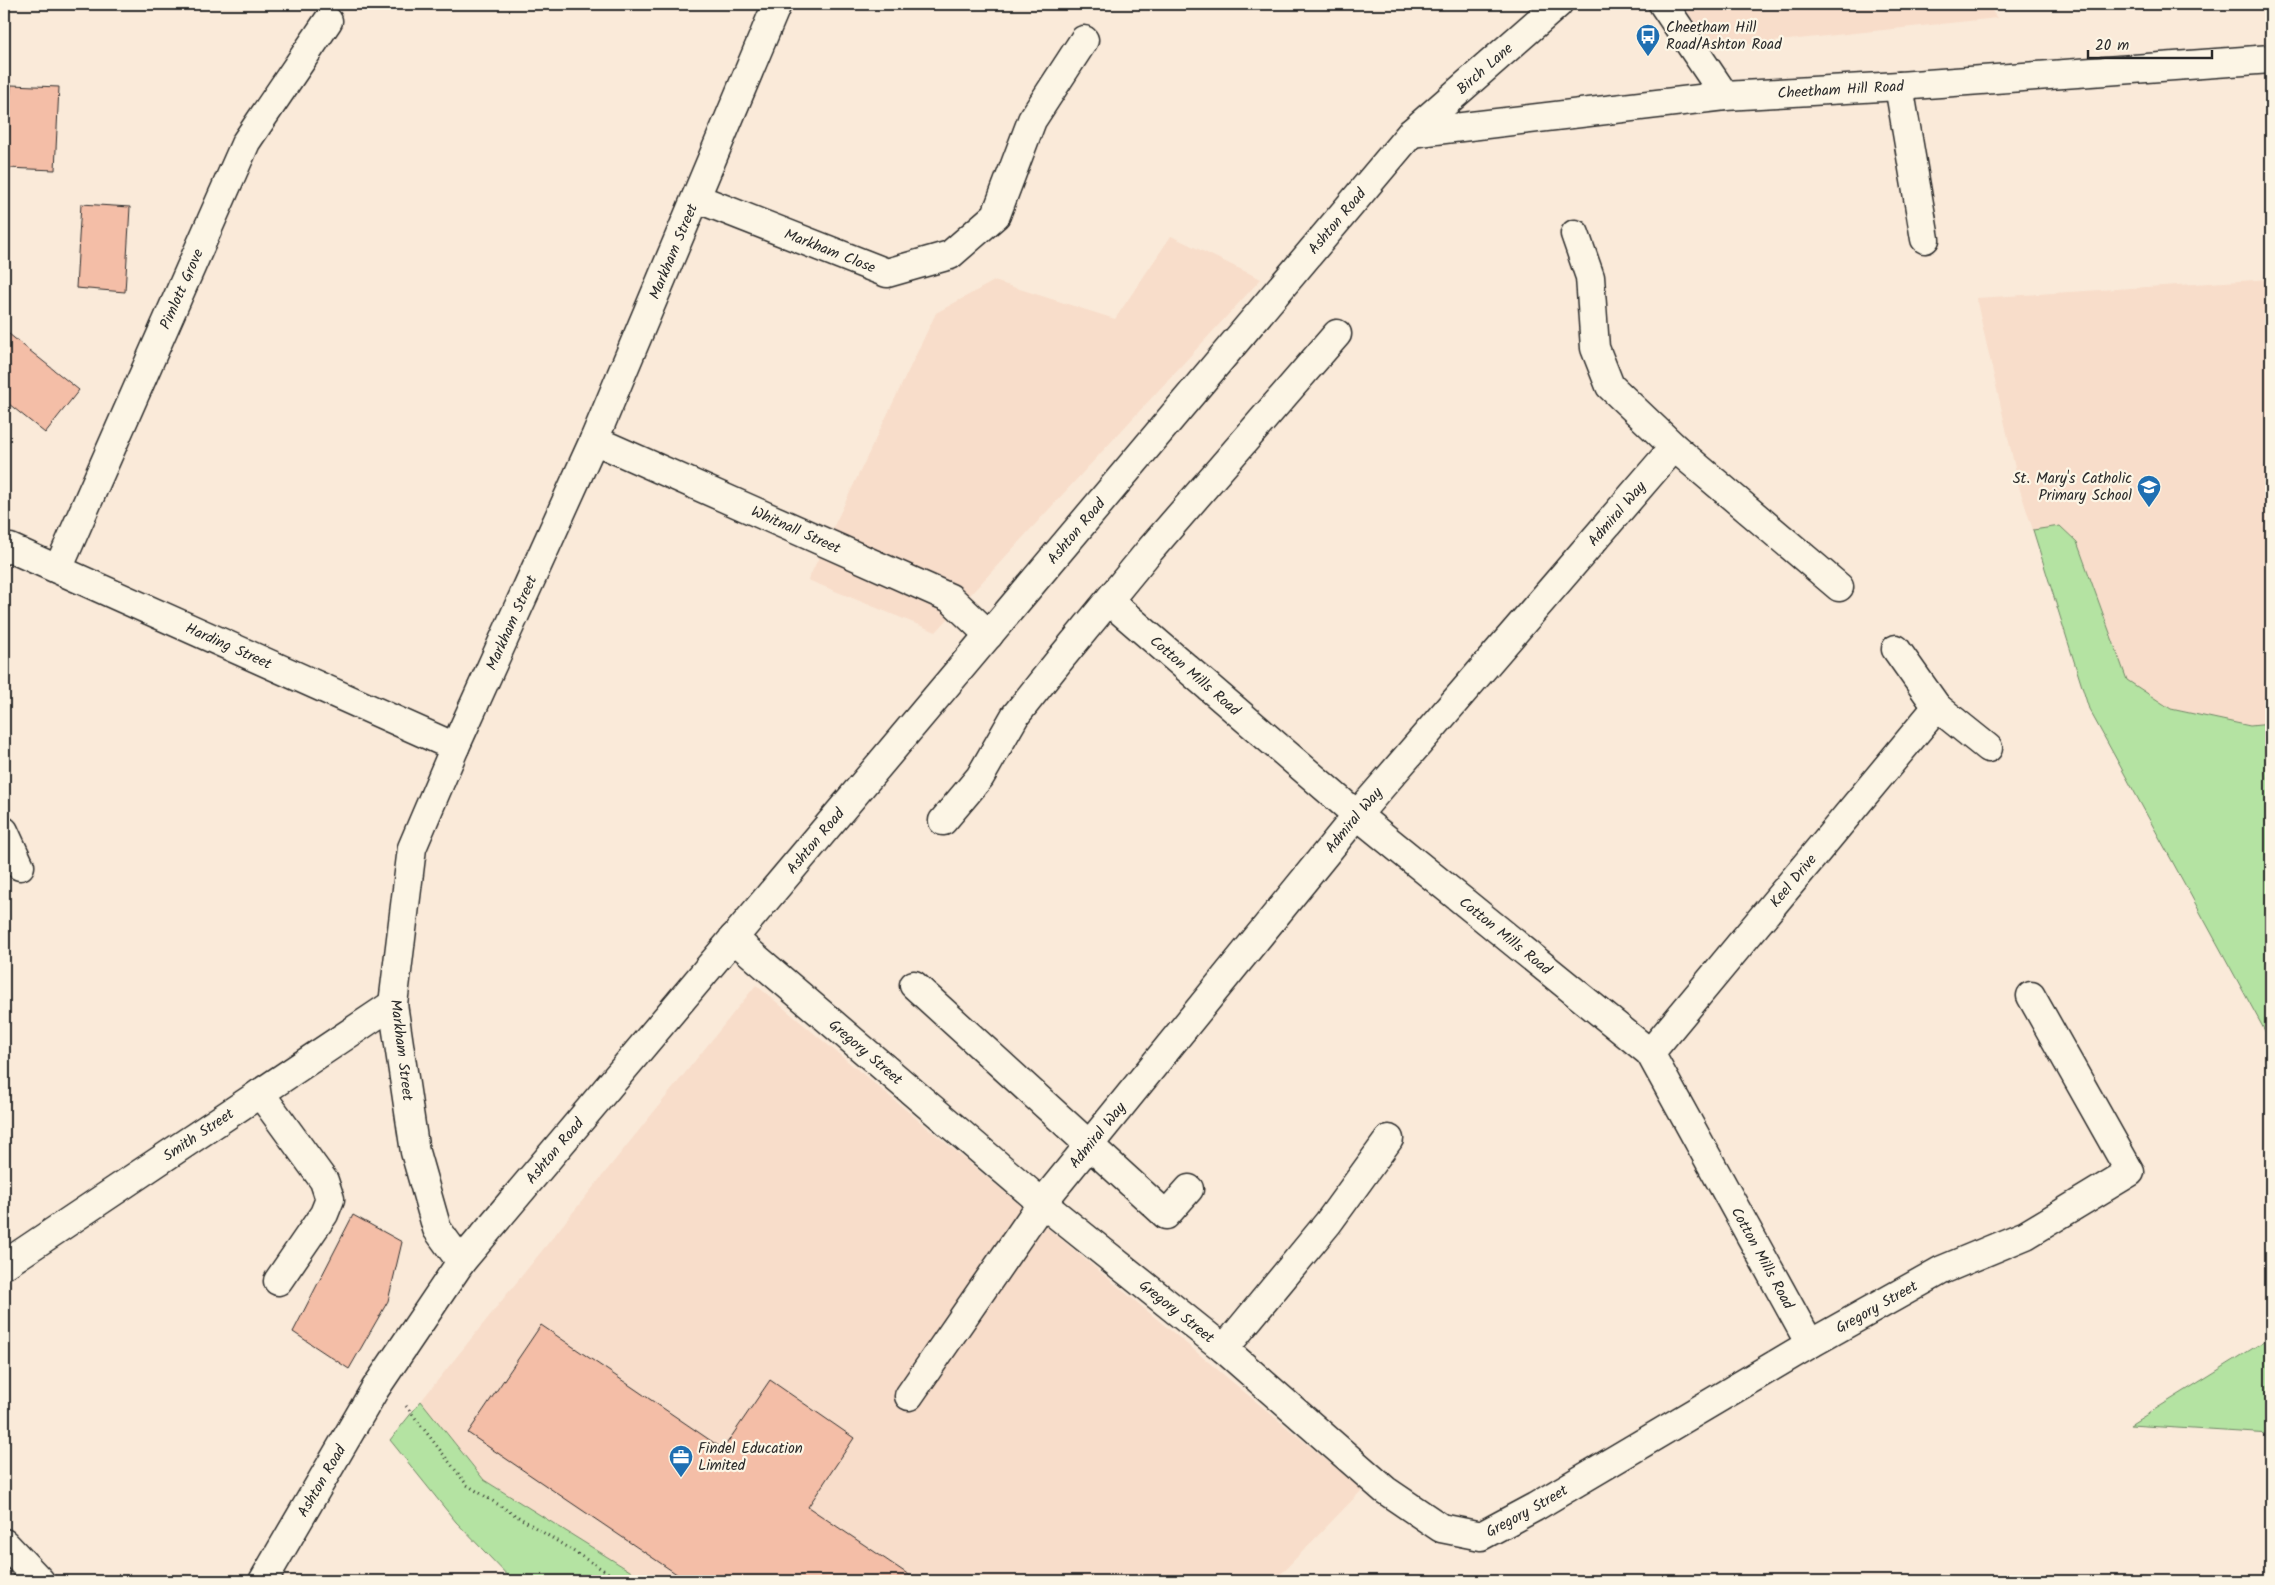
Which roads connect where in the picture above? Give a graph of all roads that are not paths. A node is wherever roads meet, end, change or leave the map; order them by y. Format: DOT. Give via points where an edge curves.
graph roads {
  1 [pos="777,4"];
  2 [pos="1558,4"];
  3 [pos="1662,4"];
  4 [pos="328,21"];
  5 [pos="1084,40"];
  6 [pos="2271,59"];
  7 [pos="1900,86"];
  8 [pos="1725,96"];
  9 [pos="1411,133"];
  10 [pos="696,198"];
  11 [pos="1575,234"];
  12 [pos="1925,239"];
  13 [pos="1337,334"];
  14 [pos="594,440"];
  15 [pos="1674,448"];
  16 [pos="6,546"];
  17 [pos="58,570"];
  18 [pos="1839,587"];
  19 [pos="1109,600"];
  20 [pos="989,635"];
  21 [pos="1896,649"];
  22 [pos="1937,707"];
  23 [pos="455,747"];
  24 [pos="1988,748"];
  25 [pos="1357,815"];
  26 [pos="943,821"];
  27 [pos="4,831"];
  28 [pos="20,866"];
  29 [pos="733,938"];
  30 [pos="914,985"];
  31 [pos="2031,996"];
  32 [pos="393,1004"];
  33 [pos="1650,1053"];
  34 [pos="260,1093"];
  35 [pos="1389,1139"];
  36 [pos="1090,1144"];
  37 [pos="1189,1189"];
  38 [pos="1042,1203"];
  39 [pos="461,1262"];
  40 [pos="4,1265"];
  41 [pos="278,1281"];
  42 [pos="1810,1344"];
  43 [pos="1224,1349"];
  44 [pos="909,1396"];
  45 [pos="4,1542"];
  46 [pos="40,1581"];
  47 [pos="263,1581"];
  1 -- 10 [label="street, Markham Street"];
  2 -- 9 [label="street, Birch Lane"];
  3 -- 8 [label="street"];
  4 -- 17 [label="street, Pimlott Grove" via="246,142"];
  5 -- 10 [label="street, Markham Close" via="1032,120 996,215 950,255 886,273"];
  6 -- 7 [label="street, Cheetham Hill Road"];
  7 -- 8 [label="street, Cheetham Hill Road"];
  7 -- 12 [label="street"];
  8 -- 9 [label="street, Cheetham Hill Road"];
  9 -- 20 [label="street, Ashton Road"];
  10 -- 14 [label="street, Markham Street"];
  11 -- 15 [label="street" via="1590,277 1595,348 1610,386"];
  13 -- 19 [label="street"];
  14 -- 20 [label="street, Whitnall Street" via="950,598"];
  14 -- 23 [label="street, Markham Street"];
  15 -- 18 [label="street"];
  15 -- 25 [label="street, Admiral Way"];
  16 -- 17 [label="street, Harding Street"];
  17 -- 23 [label="street, Harding Street"];
  19 -- 25 [label="street, Cotton Mills Road"];
  19 -- 26 [label="street" via="1015,716 980,777"];
  20 -- 29 [label="street, Ashton Road"];
  21 -- 22 [label="street"];
  22 -- 24 [label="street"];
  22 -- 33 [label="street, Keel Drive"];
  23 -- 32 [label="street, Markham Street" via="412,848"];
  25 -- 33 [label="street, Cotton Mills Road"];
  25 -- 36 [label="street, Admiral Way"];
  27 -- 28 [label="street"];
  29 -- 38 [label="street, Gregory Street"];
  29 -- 39 [label="street, Ashton Road"];
  30 -- 36 [label="street"];
  31 -- 42 [label="street, Gregory Street" via="2130,1172 2026,1235 1942,1270"];
  32 -- 34 [label="street, Smith Street"];
  32 -- 39 [label="street, Markham Street" via="415,1152 437,1229"];
  33 -- 42 [label="street, Cotton Mills Road"];
  34 -- 40 [label="street, Smith Street"];
  34 -- 41 [label="street" via="324,1180 330,1199 330,1205"];
  35 -- 43 [label="street" via="1328,1223"];
  36 -- 37 [label="street" via="1166,1215"];
  36 -- 38 [label="street, Admiral Way"];
  38 -- 43 [label="street, Gregory Street"];
  38 -- 44 [label="street, Admiral Way"];
  39 -- 47 [label="street, Ashton Road" via="375,1389"];
  42 -- 43 [label="street, Gregory Street" via="1482,1536 1441,1528 1385,1490"];
  45 -- 46 [label="street"];
}
